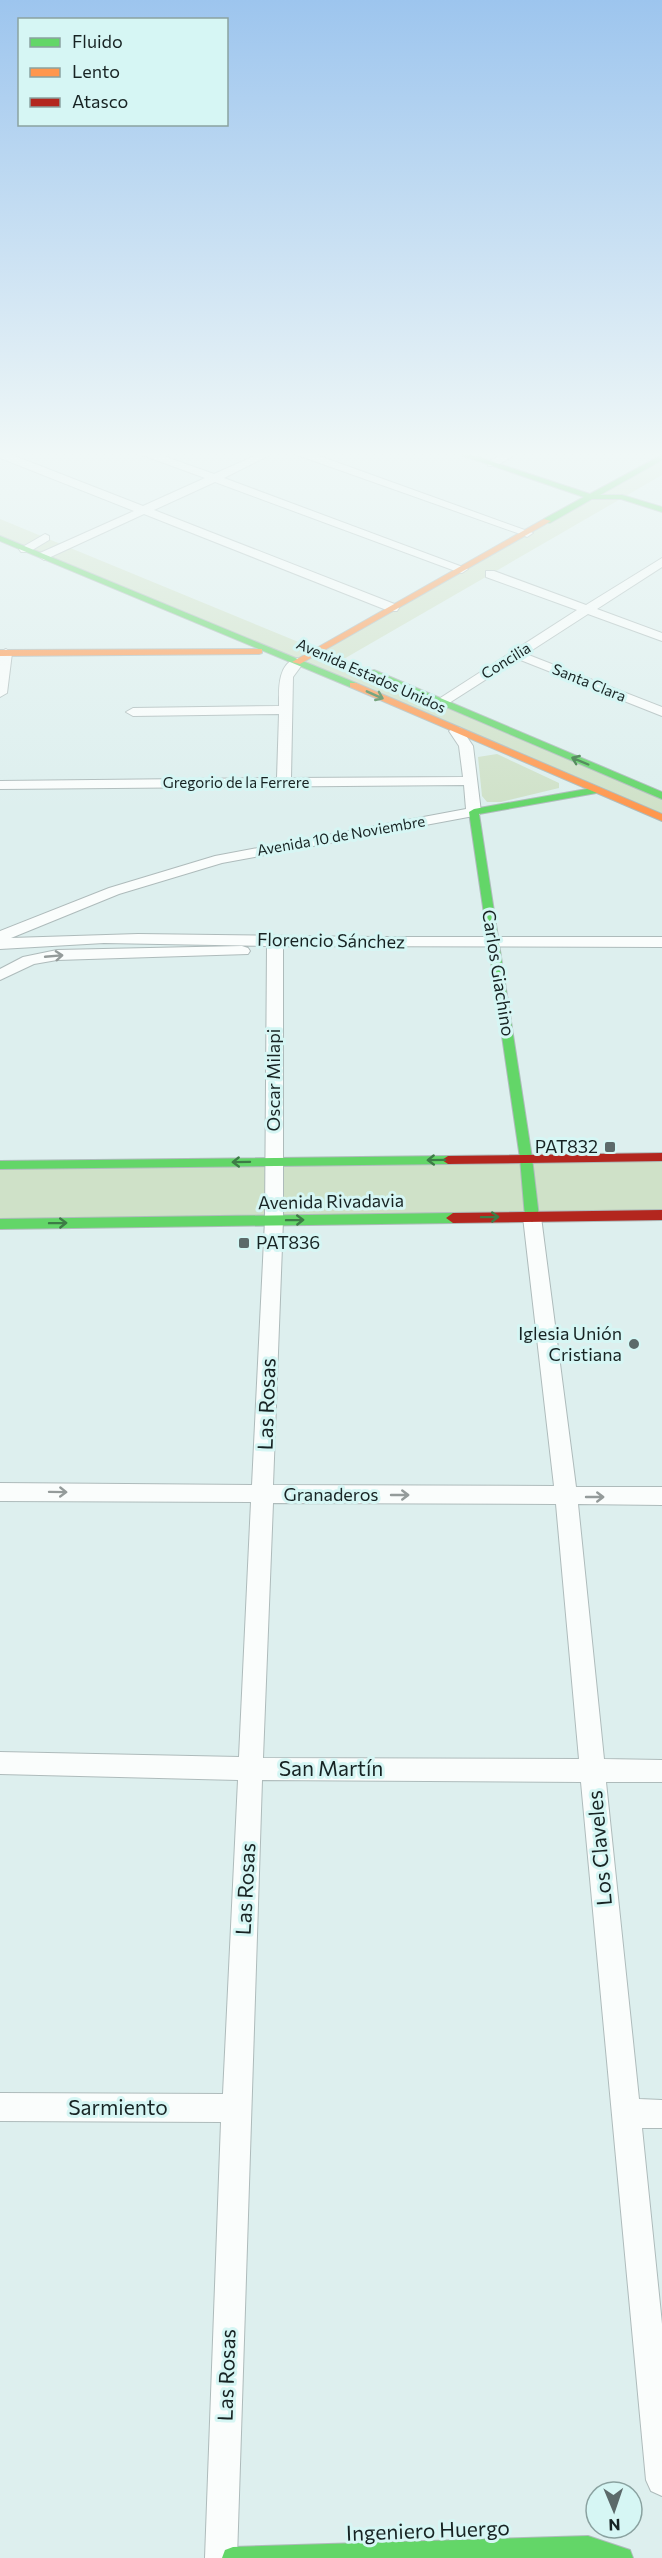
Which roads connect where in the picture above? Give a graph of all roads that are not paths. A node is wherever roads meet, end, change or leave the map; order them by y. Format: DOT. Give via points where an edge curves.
graph roads {
  1 [pos="83,572"];
  2 [pos="303,572"];
  3 [pos="456,572"];
  4 [pos="491,572"];
  5 [pos="648,572"];
  6 [pos="485,576"];
  7 [pos="393,608"];
  8 [pos="587,609"];
  9 [pos="662,637"];
  10 [pos="296,641"];
  11 [pos="318,650"];
  12 [pos="271,651"];
  13 [pos="3,653"];
  14 [pos="516,654"];
  15 [pos="297,662"];
  16 [pos="329,664"];
  17 [pos="365,670"];
  18 [pos="286,677"];
  19 [pos="0,693"];
  20 [pos="441,702"];
  21 [pos="285,710"];
  22 [pos="133,712"];
  23 [pos="662,712"];
  24 [pos="456,731"];
  25 [pos="659,779"];
  26 [pos="472,781"];
  27 [pos="284,783"];
  28 [pos="0,784"];
  29 [pos="634,784"];
  30 [pos="596,790"];
  31 [pos="662,796"];
  32 [pos="474,812"];
  33 [pos="662,818"];
  34 [pos="28,926"];
  35 [pos="0,937"];
  36 [pos="22,942"];
  37 [pos="493,942"];
  38 [pos="662,942"];
  39 [pos="0,944"];
  40 [pos="275,946"];
  41 [pos="0,958"];
  42 [pos="0,975"];
  43 [pos="662,1157"];
  44 [pos="526,1158"];
  45 [pos="274,1162"];
  46 [pos="0,1165"];
  47 [pos="662,1215"];
  48 [pos="532,1217"];
  49 [pos="274,1220"];
  50 [pos="0,1224"];
  51 [pos="0,1492"];
  52 [pos="263,1494"];
  53 [pos="662,1496"];
  54 [pos="566,1497"];
  55 [pos="0,1763"];
  56 [pos="252,1769"];
  57 [pos="593,1770"];
  58 [pos="662,1771"];
  59 [pos="0,2107"];
  60 [pos="236,2108"];
  61 [pos="626,2113"];
  62 [pos="662,2114"];
  63 [pos="662,2480"];
  64 [pos="220,2558"];
  65 [pos="233,2558"];
  66 [pos="622,2558"];
  1 -- 12 [label="main road, Avenida Estados Unidos"];
  2 -- 7 [label="street"];
  3 -- 7 [label="main road"];
  4 -- 6 [label="main road"];
  5 -- 8 [label="street, Concilia"];
  6 -- 8 [label="street"];
  7 -- 11 [label="main road"];
  8 -- 9 [label="street"];
  8 -- 14 [label="street, Concilia"];
  10 -- 11 [label="main road, Avenida Estados Unidos"];
  11 -- 12 [label="main road"];
  11 -- 15 [label="main road"];
  11 -- 16 [label="main road, Avenida Estados Unidos"];
  12 -- 13 [label="main road"];
  12 -- 15 [label="main road, Avenida Estados Unidos"];
  13 -- 19 [label="street"];
  14 -- 20 [label="street, Concilia"];
  14 -- 23 [label="street, Santa Clara"];
  15 -- 16 [label="main road, Avenida Estados Unidos"];
  15 -- 18 [label="street"];
  16 -- 18 [label="street"];
  16 -- 24 [label="main road, Avenida Estados Unidos, one-way"];
  17 -- 20 [label="main road, Avenida Estados Unidos"];
  18 -- 21 [label="street"];
  29 -- 20 [label="main road, Avenida Estados Unidos, one-way"];
  21 -- 22 [label="street"];
  21 -- 27 [label="street"];
  24 -- 26 [label="street, Carlos Giachino" via="466,746"];
  24 -- 30 [label="main road, Avenida Estados Unidos"];
  25 -- 29 [label="main road, Avenida 10 de Noviembre"];
  26 -- 27 [label="street, Gregorio de la Ferrere"];
  26 -- 32 [label="street, Carlos Giachino"];
  27 -- 28 [label="street, Gregorio de la Ferrere"];
  29 -- 30 [label="main road, Avenida 10 de Noviembre"];
  29 -- 31 [label="main road, Avenida Estados Unidos"];
  30 -- 32 [label="main road, Avenida 10 de Noviembre"];
  30 -- 33 [label="main road, Avenida Estados Unidos"];
  32 -- 34 [label="street, Avenida 10 de Noviembre" via="220,859 114,891"];
  32 -- 37 [label="main road, Carlos Giachino"];
  34 -- 35 [label="street, Avenida 10 de Noviembre"];
  34 -- 36 [label="street"];
  36 -- 39 [label="street, Florencio Sánchez"];
  36 -- 40 [label="street, Florencio Sánchez" via="188,938"];
  36 -- 41 [label="street"];
  37 -- 38 [label="street, Florencio Sánchez"];
  37 -- 40 [label="street, Florencio Sánchez"];
  37 -- 44 [label="main road, Carlos Giachino"];
  42 -- 40 [label="street, one-way" via="29,960 57,955"];
  40 -- 45 [label="street, Oscar Milapi"];
  43 -- 44 [label="main road"];
  44 -- 45 [label="main road, one-way"];
  44 -- 48 [label="main road, Carlos Giachino"];
  45 -- 46 [label="main road, one-way"];
  45 -- 49 [label="street, Oscar Milapi"];
  47 -- 48 [label="main road, Avenida Rivadavia"];
  49 -- 48 [label="main road, Avenida Rivadavia, one-way"];
  48 -- 54 [label="street, Los Claveles"];
  50 -- 49 [label="main road, Avenida Rivadavia, one-way"];
  49 -- 52 [label="street, Las Rosas"];
  51 -- 52 [label="street, Granaderos, one-way"];
  52 -- 54 [label="street, Granaderos, one-way"];
  52 -- 56 [label="street, Las Rosas"];
  54 -- 53 [label="street, Granaderos, one-way"];
  54 -- 57 [label="street, Los Claveles"];
  55 -- 56 [label="street, San Martín"];
  56 -- 57 [label="street, San Martín"];
  56 -- 60 [label="street, Las Rosas"];
  57 -- 58 [label="street, San Martín"];
  57 -- 61 [label="street, Los Claveles"];
  59 -- 60 [label="street, Sarmiento"];
  60 -- 64 [label="street, Las Rosas"];
  61 -- 62 [label="street"];
  61 -- 63 [label="street, Los Claveles"];
  65 -- 66 [label="main road, Ingeniero Huergo" via="588,2547"];
}
